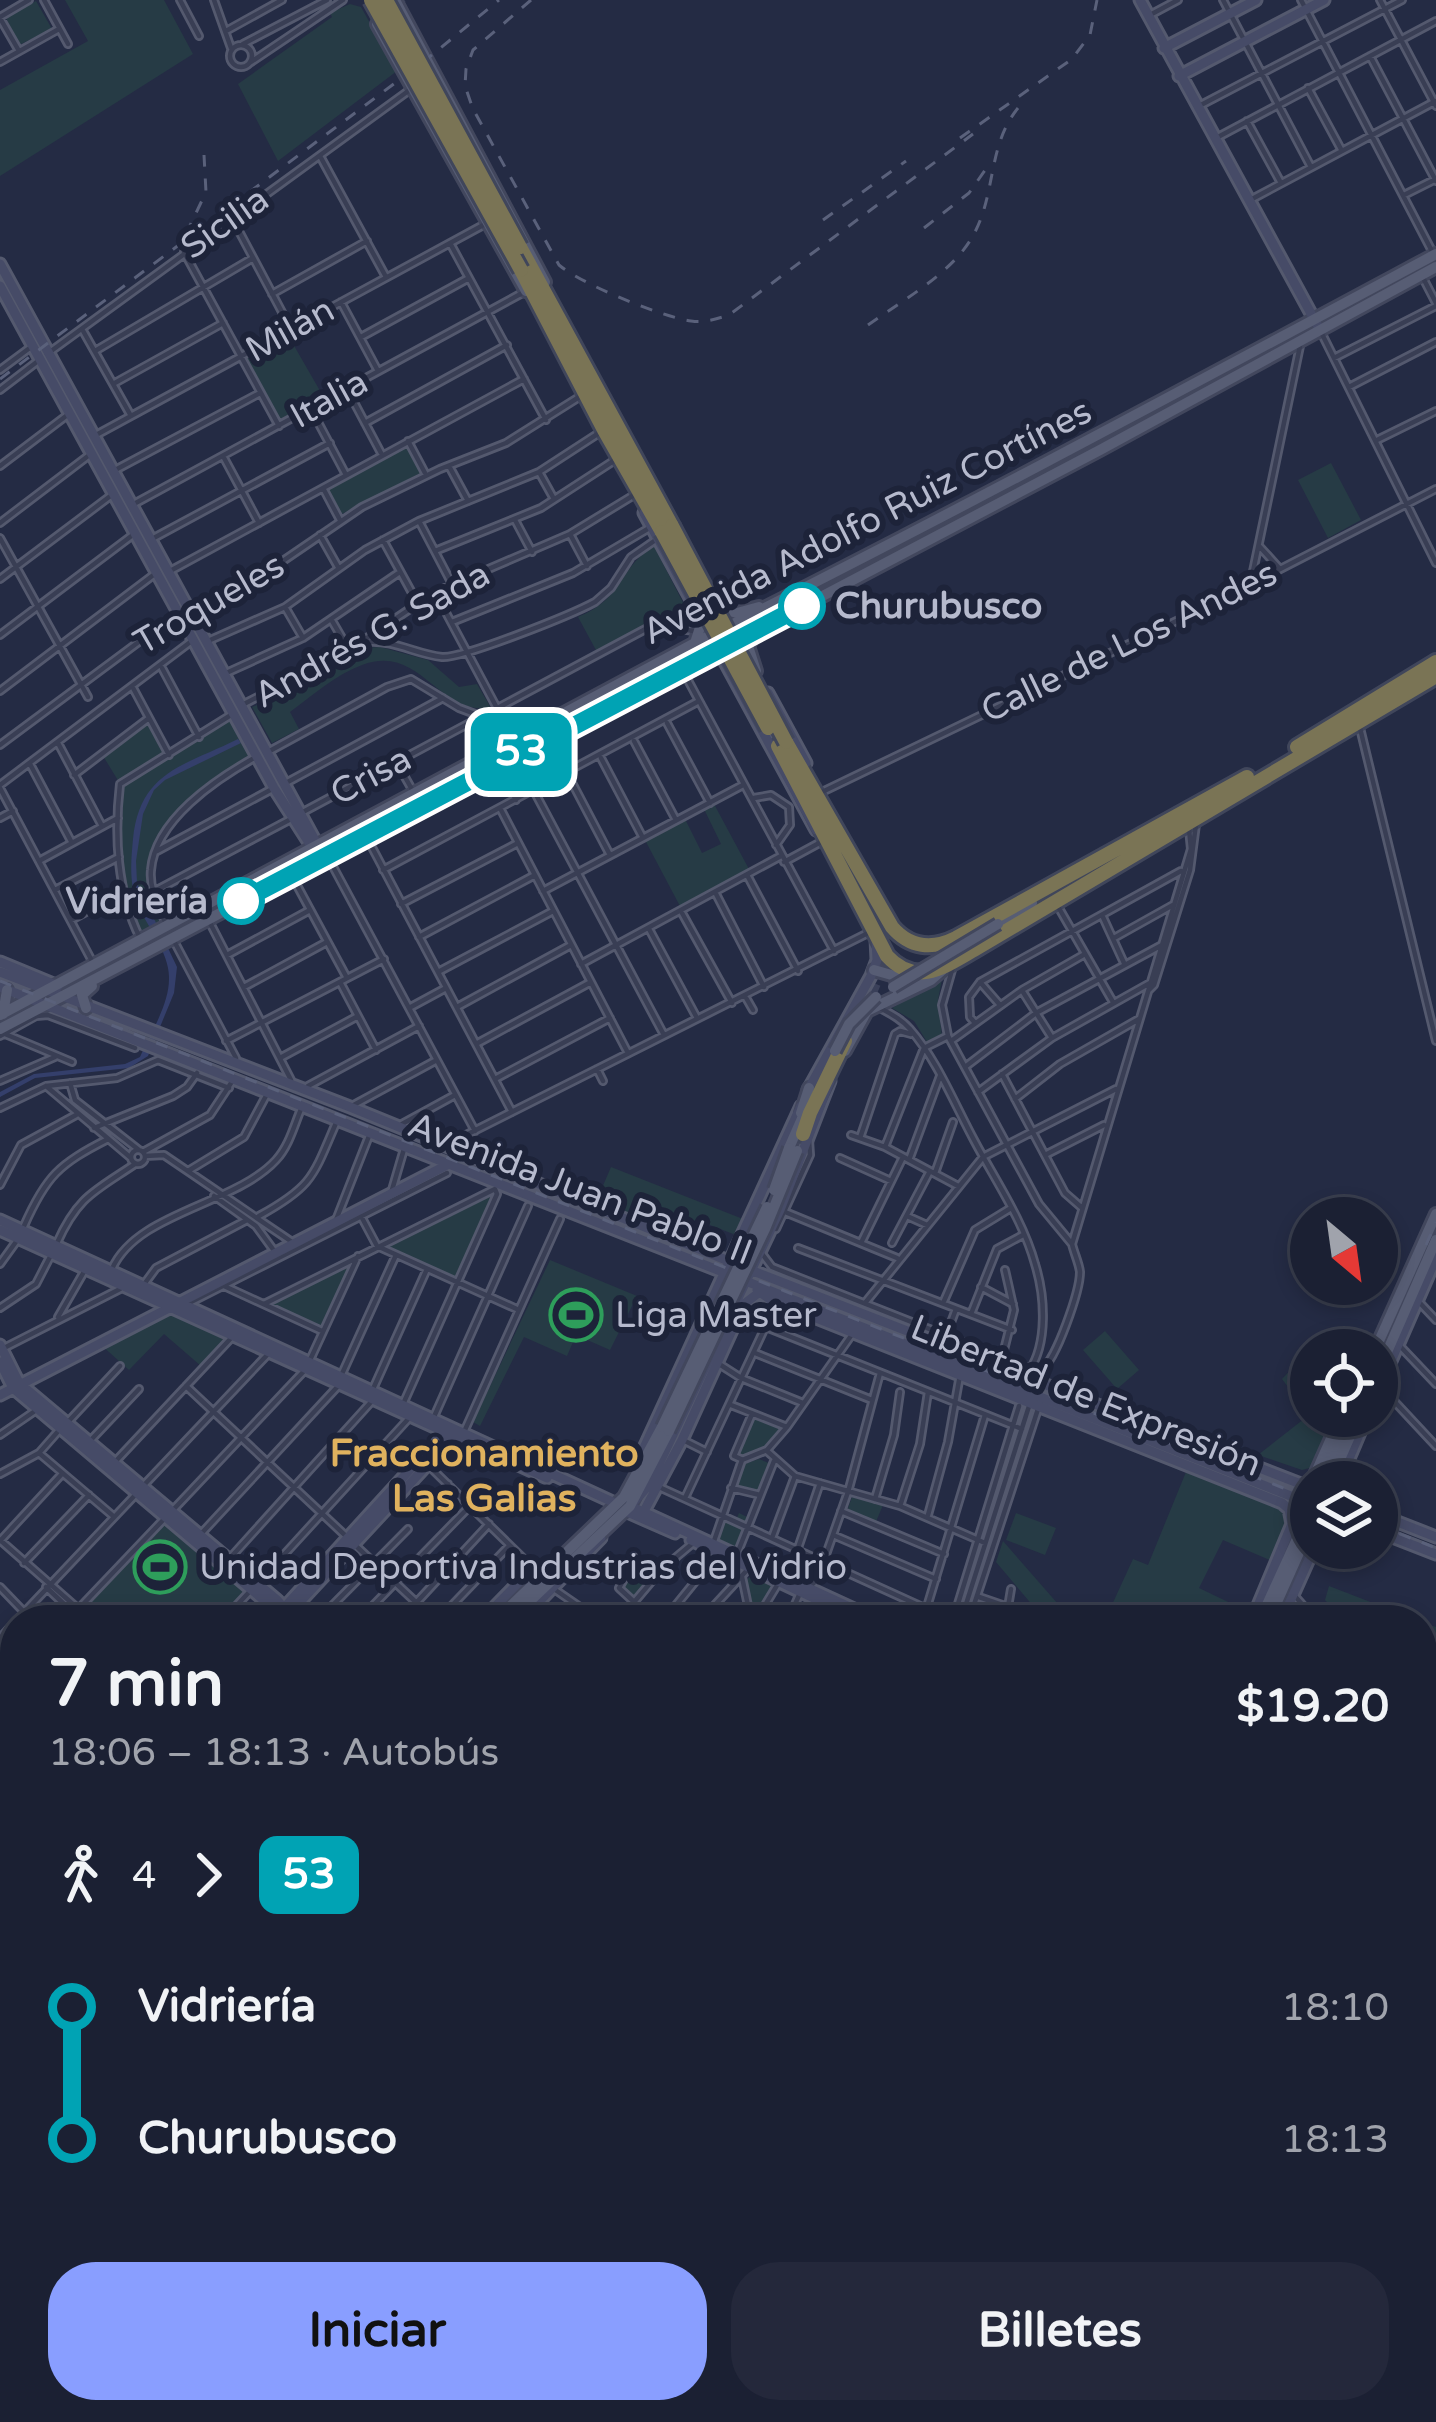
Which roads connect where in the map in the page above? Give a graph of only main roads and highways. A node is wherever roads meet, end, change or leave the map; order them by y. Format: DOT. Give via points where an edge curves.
graph roads {
  1 [pos="391,0"];
  2 [pos="366,1"];
  3 [pos="404,17"];
  4 [pos="381,31"];
  5 [pos="417,41"];
  6 [pos="394,57"];
  7 [pos="439,79"];
  8 [pos="412,91"];
  9 [pos="1436,258"];
  10 [pos="549,311"];
  11 [pos="1317,325"];
  12 [pos="627,460"];
  13 [pos="929,525"];
  14 [pos="722,609"];
  15 [pos="761,628"];
  16 [pos="1436,670"];
  17 [pos="756,671"];
  18 [pos="1380,696"];
  19 [pos="782,744"];
  20 [pos="821,797"];
  21 [pos="1216,806"];
  22 [pos="1122,848"];
  23 [pos="321,853"];
  24 [pos="871,906"];
  25 [pos="170,932"];
  26 [pos="904,940"];
  27 [pos="887,956"];
  28 [pos="953,962"];
  29 [pos="122,964"];
  30 [pos="874,970"];
  31 [pos="3,989"];
  32 [pos="55,992"];
  33 [pos="893,1000"];
  34 [pos="86,1008"];
  35 [pos="2,1011"];
  36 [pos="859,1015"];
  37 [pos="2,1033"];
  38 [pos="809,1088"];
  39 [pos="803,1133"];
  40 [pos="1436,1214"];
  41 [pos="1436,1240"];
  42 [pos="1390,1329"];
  43 [pos="1394,1329"];
  44 [pos="665,1429"];
  45 [pos="630,1507"];
  46 [pos="1290,1563"];
  47 [pos="1292,1569"];
  48 [pos="510,1605"];
  49 [pos="526,1605"];
  50 [pos="1274,1605"];
  51 [pos="1275,1605"];
  1 -- 3 [label="main road"];
  1 -- 10 [label="highway, bridge"];
  2 -- 4 [label="main road"];
  2 -- 10 [label="highway, bridge"];
  3 -- 4 [label="main road" via="396,32"];
  3 -- 5 [label="main road"];
  4 -- 6 [label="main road"];
  5 -- 6 [label="main road"];
  5 -- 7 [label="main road"];
  6 -- 8 [label="main road"];
  7 -- 8 [label="main road" via="430,94"];
  7 -- 10 [label="main road" via="537,261"];
  8 -- 10 [label="main road" via="526,291"];
  9 -- 11 [label="main road"];
  9 -- 11 [label="main road" via="1422,275"];
  10 -- 12 [label="highway"];
  10 -- 12 [label="highway" via="584,394"];
  11 -- 13 [label="main road, Avenida Adolfo Ruiz Cortínes"];
  11 -- 15 [label="main road, Avenida Adolfo Ruiz Cortínes"];
  12 -- 19 [label="highway, bridge"];
  13 -- 14 [label="main road" via="758,608"];
  13 -- 23 [label="main road, Avenida Adolfo Ruiz Cortínes" via="732,626 701,633 382,809"];
  15 -- 17 [label="main road" via="748,646"];
  15 -- 23 [label="main road, Avenida Adolfo Ruiz Cortínes"];
  16 -- 18 [label="highway"];
  16 -- 18 [label="highway"];
  16 -- 21 [label="highway"];
  16 -- 21 [label="highway" via="1360,728"];
  18 -- 22 [label="highway"];
  19 -- 20 [label="highway"];
  19 -- 27 [label="highway"];
  20 -- 24 [label="highway" via="823,816"];
  20 -- 26 [label="highway"];
  21 -- 28 [label="highway"];
  22 -- 26 [label="highway" via="944,944"];
  22 -- 39 [label="main road, bridge" via="868,1002 835,1051"];
  23 -- 25 [label="main road"];
  23 -- 25 [label="main road"];
  25 -- 29 [label="main road"];
  25 -- 32 [label="main road"];
  26 -- 27 [label="highway"];
  27 -- 28 [label="highway" via="910,973"];
  28 -- 33 [label="main road"];
  29 -- 32 [label="main road"];
  29 -- 34 [label="main road" via="86,991"];
  30 -- 33 [label="main road" via="898,979"];
  31 -- 35 [label="main road"];
  32 -- 35 [label="main road"];
  32 -- 37 [label="main road"];
  33 -- 39 [label="main road" via="862,1016"];
  36 -- 39 [label="highway"];
  38 -- 39 [label="main road"];
  39 -- 44 [label="main road, bridge"];
  40 -- 42 [label="main road"];
  41 -- 43 [label="main road"];
  44 -- 45 [label="main road"];
  44 -- 45 [label="main road" via="633,1484"];
  45 -- 48 [label="main road" via="607,1515"];
  45 -- 49 [label="main road"];
  46 -- 50 [label="main road"];
  47 -- 51 [label="main road"];
}
